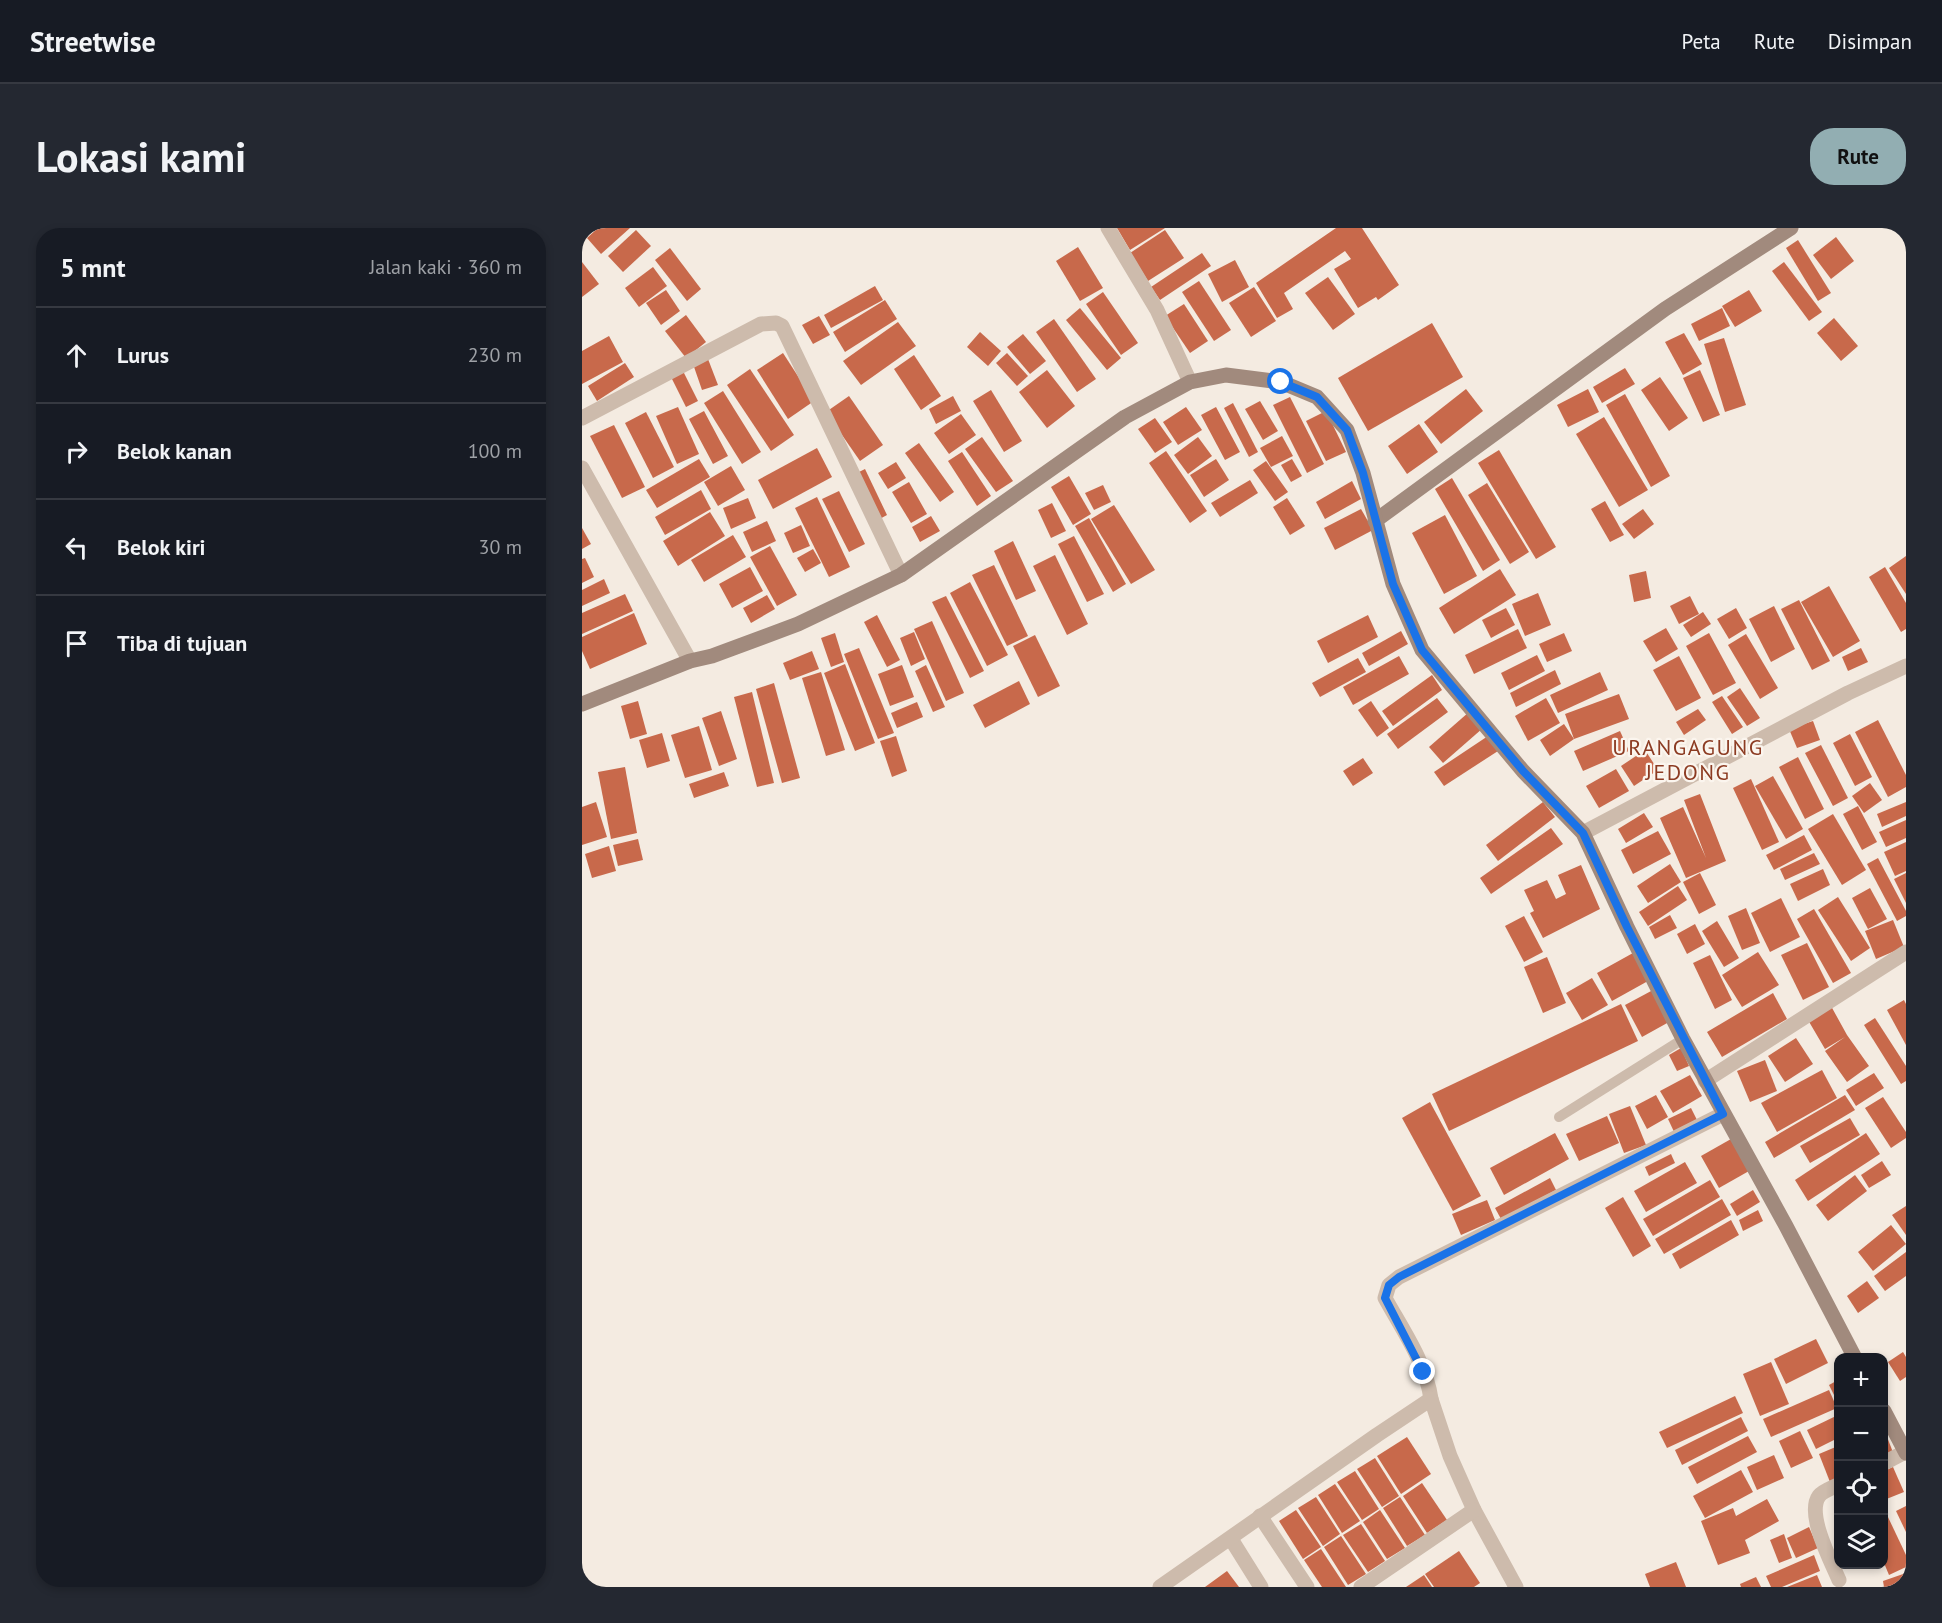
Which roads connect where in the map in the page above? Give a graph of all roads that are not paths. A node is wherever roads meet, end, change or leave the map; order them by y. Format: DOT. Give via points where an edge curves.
graph roads {
  1 [pos="1108,228"];
  2 [pos="1791,228"];
  3 [pos="1190,382"];
  4 [pos="582,418"];
  5 [pos="582,468"];
  6 [pos="1375,521"];
  7 [pos="901,575"];
  8 [pos="690,661"];
  9 [pos="1906,666"];
  10 [pos="582,704"];
  11 [pos="1583,833"];
  12 [pos="1906,952"];
  13 [pos="1683,1040"];
  14 [pos="1705,1081"];
  15 [pos="1723,1114"];
  16 [pos="1559,1117"];
  17 [pos="1852,1353"];
  18 [pos="1430,1392"];
  19 [pos="1888,1419"];
  20 [pos="1906,1453"];
  21 [pos="1888,1461"];
  22 [pos="1834,1487"];
  23 [pos="1474,1510"];
  24 [pos="1260,1516"];
  25 [pos="1231,1539"];
  26 [pos="1839,1580"];
  27 [pos="1160,1587"];
  28 [pos="1261,1587"];
  29 [pos="1307,1587"];
  30 [pos="1361,1587"];
  31 [pos="1516,1587"];
  1 -- 3 [label="street" via="1157,310"];
  2 -- 6 [label="street" via="1665,309"];
  3 -- 6 [label="street" via="1226,375 1281,382 1317,397 1347,430"];
  3 -- 7 [label="street" via="1125,417"];
  4 -- 7 [label="street" via="760,324 776,322 782,326"];
  5 -- 8 [label="street"];
  6 -- 11 [label="street" via="1393,584 1422,650 1523,771"];
  7 -- 8 [label="street" via="798,624"];
  8 -- 10 [label="street"];
  9 -- 11 [label="street"];
  11 -- 13 [label="street"];
  12 -- 14 [label="street"];
  13 -- 14 [label="street"];
  13 -- 16 [label="lane"];
  14 -- 15 [label="street"];
  15 -- 17 [label="street"];
  15 -- 18 [label="street" via="1389,1285 1385,1298 1418,1358"];
  18 -- 23 [label="street" via="1450,1456"];
  18 -- 24 [label="street"];
  19 -- 20 [label="street"];
  20 -- 21 [label="street"];
  22 -- 26 [label="street" via="1820,1494 1814,1516"];
  23 -- 30 [label="street"];
  23 -- 31 [label="street"];
  24 -- 25 [label="street"];
  24 -- 29 [label="street"];
  25 -- 27 [label="street"];
  25 -- 28 [label="street"];
}
